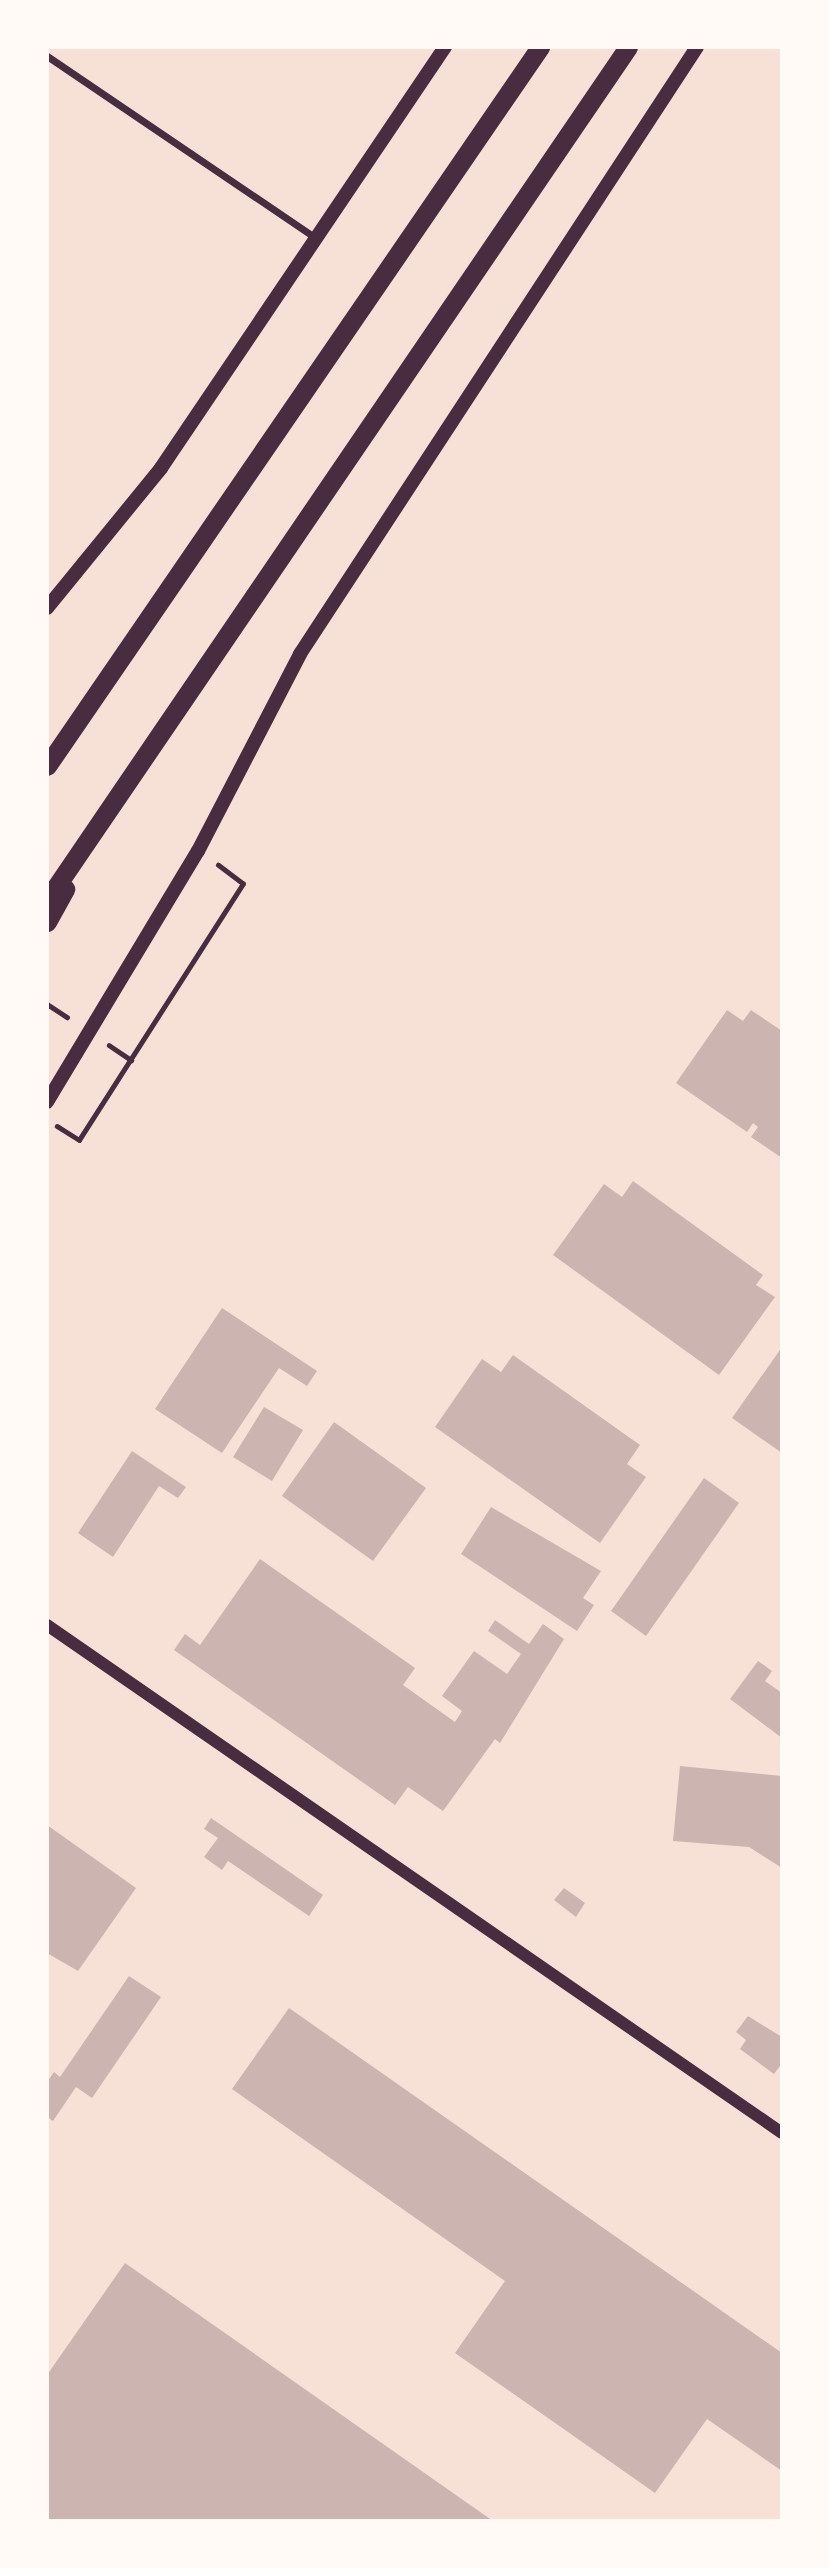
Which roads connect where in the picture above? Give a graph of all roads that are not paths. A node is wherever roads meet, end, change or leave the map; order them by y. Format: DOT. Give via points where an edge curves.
graph roads {
  1 [pos="445,47"];
  2 [pos="540,47"];
  3 [pos="628,47"];
  4 [pos="696,47"];
  5 [pos="47,56"];
  6 [pos="314,237"];
  7 [pos="47,608"];
  8 [pos="50,760"];
  9 [pos="118,792"];
  10 [pos="47,900"];
  11 [pos="47,922"];
  12 [pos="47,1102"];
  13 [pos="47,1625"];
  14 [pos="782,2133"];
  1 -- 6 [label="main road"];
  2 -- 8 [label="highway"];
  3 -- 9 [label="highway"];
  4 -- 12 [label="main road" via="300,654 198,851"];
  5 -- 6 [label="street"];
  6 -- 7 [label="main road" via="161,468"];
  9 -- 10 [label="highway"];
  9 -- 11 [label="highway"];
  13 -- 14 [label="street"];
}
